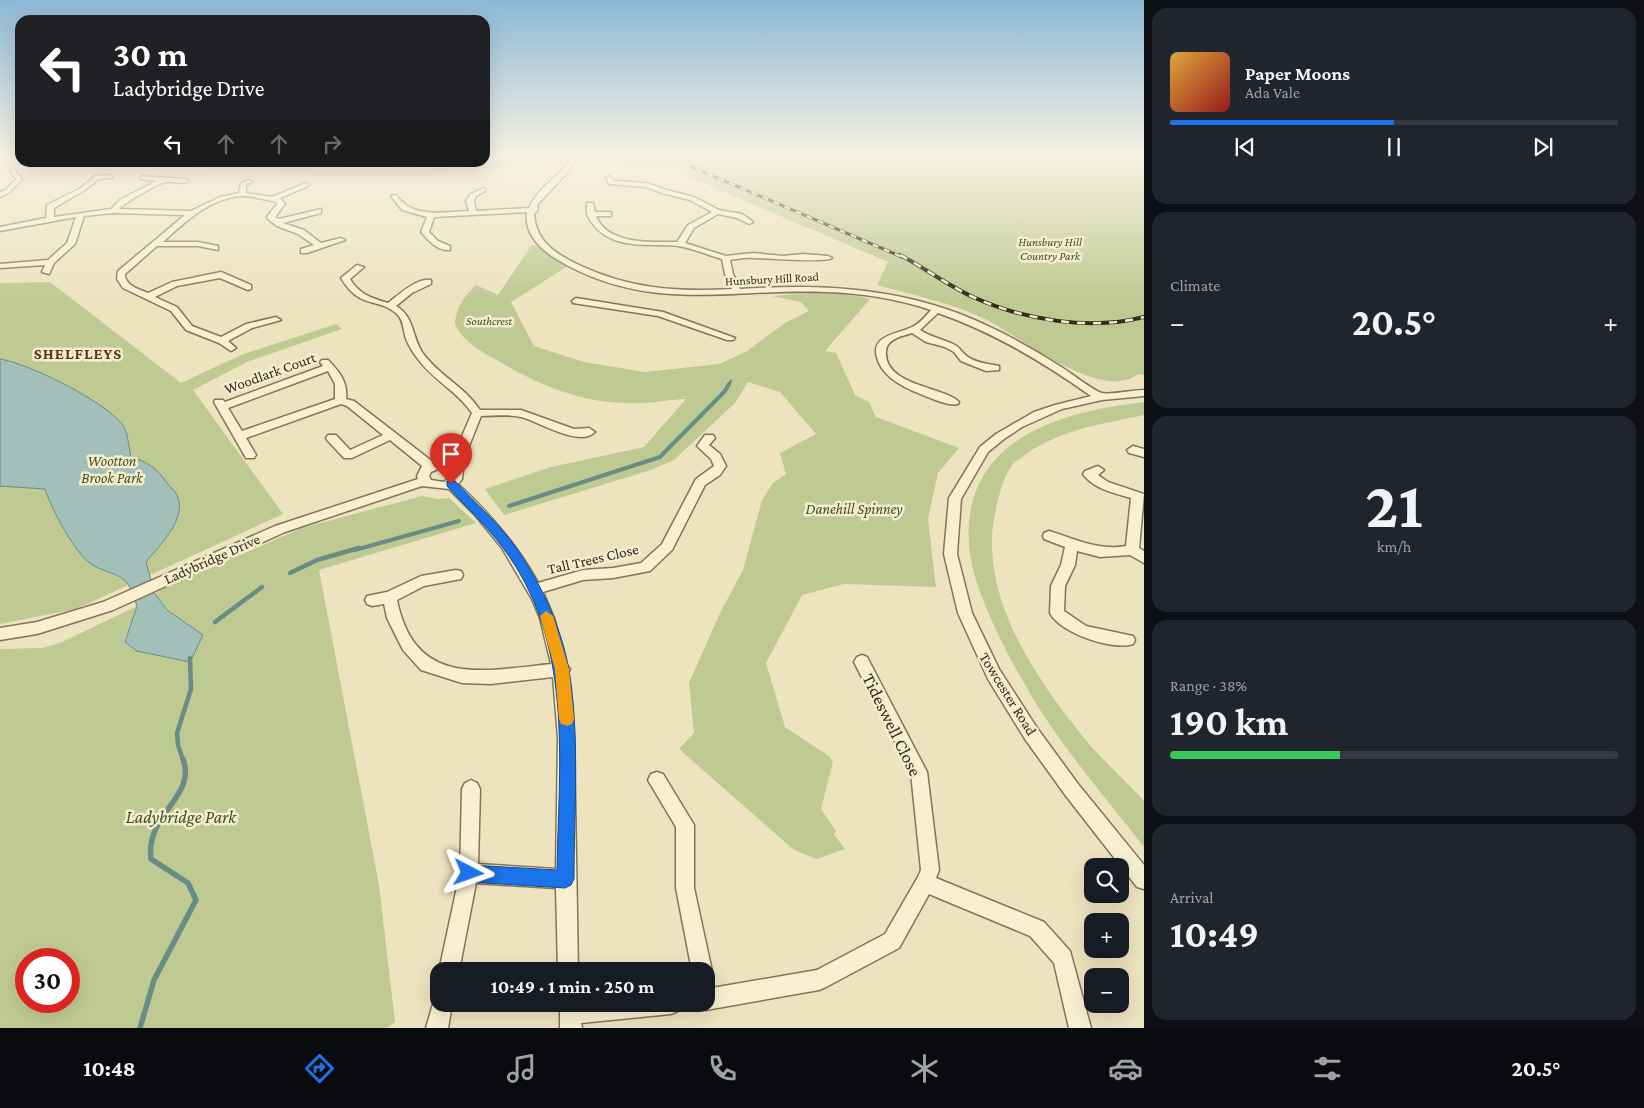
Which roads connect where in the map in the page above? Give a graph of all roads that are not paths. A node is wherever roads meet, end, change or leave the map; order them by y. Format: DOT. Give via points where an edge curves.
graph roads {
  1 [pos="55,203"];
  2 [pos="118,203"];
  3 [pos="213,203"];
  4 [pos="280,203"];
  5 [pos="397,203"];
  6 [pos="470,203"];
  7 [pos="537,203"];
  8 [pos="701,203"];
  9 [pos="534,210"];
  10 [pos="113,211"];
  11 [pos="318,211"];
  12 [pos="717,212"];
  13 [pos="473,213"];
  14 [pos="81,214"];
  15 [pos="192,214"];
  16 [pos="608,214"];
  17 [pos="431,215"];
  18 [pos="50,219"];
  19 [pos="277,222"];
  20 [pos="749,222"];
  21 [pos="0,228"];
  22 [pos="341,240"];
  23 [pos="158,244"];
  24 [pos="679,244"];
  25 [pos="796,245"];
  26 [pos="320,246"];
  27 [pos="215,248"];
  28 [pos="447,248"];
  29 [pos="304,250"];
  30 [pos="803,256"];
  31 [pos="726,258"];
  32 [pos="828,258"];
  33 [pos="50,262"];
  34 [pos="0,266"];
  35 [pos="360,267"];
  36 [pos="46,272"];
  37 [pos="428,282"];
  38 [pos="248,287"];
  39 [pos="738,293"];
  40 [pos="148,297"];
  41 [pos="576,301"];
  42 [pos="663,304"];
  43 [pos="390,306"];
  44 [pos="936,309"];
  45 [pos="276,320"];
  46 [pos="913,330"];
  47 [pos="730,338"];
  48 [pos="222,341"];
  49 [pos="231,348"];
  50 [pos="990,371"];
  51 [pos="1144,393"];
  52 [pos="1100,397"];
  53 [pos="340,400"];
  54 [pos="947,402"];
  55 [pos="476,413"];
  56 [pos="589,432"];
  57 [pos="392,435"];
  58 [pos="240,436"];
  59 [pos="332,438"];
  60 [pos="709,438"];
  61 [pos="250,455"];
  62 [pos="450,464"];
  63 [pos="430,466"];
  64 [pos="1089,474"];
  65 [pos="424,481"];
  66 [pos="451,484"];
  67 [pos="1140,498"];
  68 [pos="1049,536"];
  69 [pos="1072,545"];
  70 [pos="1132,550"];
  71 [pos="1144,558"];
  72 [pos="456,575"];
  73 [pos="535,590"];
  74 [pos="390,598"];
  75 [pos="372,600"];
  76 [pos="0,634"];
  77 [pos="1128,640"];
  78 [pos="862,662"];
  79 [pos="562,669"];
  80 [pos="657,780"];
  81 [pos="471,789"];
  82 [pos="469,873"];
  83 [pos="565,879"];
  84 [pos="1144,880"];
  85 [pos="926,883"];
  86 [pos="450,962"];
  87 [pos="568,962"];
  88 [pos="700,962"];
  89 [pos="715,996"];
  90 [pos="440,1012"];
  91 [pos="598,1012"];
  92 [pos="570,1015"];
  93 [pos="437,1028"];
  94 [pos="1080,1028"];
  1 -- 18 [label="street" via="50,207"];
  2 -- 10 [label="street"];
  3 -- 15 [label="street"];
  4 -- 19 [label="street" via="271,217"];
  5 -- 17 [label="street" via="415,213"];
  6 -- 13 [label="street"];
  7 -- 9 [label="street"];
  8 -- 12 [label="street"];
  9 -- 13 [label="street"];
  9 -- 42 [label="street, Hunsbury Hill Road" via="530,216 533,232 546,249 597,277 639,289"];
  10 -- 14 [label="street"];
  10 -- 15 [label="street"];
  11 -- 19 [label="street"];
  12 -- 20 [label="street" via="739,216"];
  12 -- 24 [label="street" via="691,227"];
  13 -- 17 [label="street"];
  14 -- 18 [label="street"];
  14 -- 33 [label="street" via="71,244"];
  15 -- 23 [label="street"];
  16 -- 24 [label="street" via="590,210 600,230 621,239 649,244"];
  17 -- 28 [label="street" via="424,232"];
  18 -- 21 [label="street"];
  19 -- 26 [label="street" via="301,232"];
  22 -- 26 [label="street"];
  23 -- 27 [label="street" via="198,244"];
  23 -- 40 [label="street" via="121,273 126,286"];
  24 -- 31 [label="street"];
  25 -- 30 [label="street"];
  26 -- 29 [label="street"];
  30 -- 31 [label="street"];
  30 -- 32 [label="street"];
  31 -- 39 [label="street"];
  33 -- 34 [label="street"];
  33 -- 36 [label="street"];
  35 -- 43 [label="street" via="346,278 349,286 366,300"];
  37 -- 43 [label="street" via="409,291"];
  38 -- 40 [label="street" via="221,275 175,284"];
  39 -- 42 [label="street, Hunsbury Hill Road"];
  39 -- 44 [label="street, Hunsbury Hill Road" via="815,288 844,290"];
  40 -- 48 [label="street" via="174,308 189,328"];
  41 -- 42 [label="street"];
  42 -- 47 [label="street"];
  43 -- 55 [label="street" via="404,316 412,341 430,367 467,397"];
  44 -- 46 [label="street" via="924,324"];
  44 -- 52 [label="street, Hunsbury Hill Road" via="1001,335 1058,367"];
  45 -- 48 [label="street" via="249,326"];
  46 -- 50 [label="street" via="929,340 948,345 964,359"];
  46 -- 54 [label="street" via="891,337 883,344 880,353 884,363 902,381"];
  48 -- 49 [label="street"];
  51 -- 52 [label="street, Towcester Road"];
  52 -- 84 [label="street, Towcester Road" via="1044,413 1010,427 974,460 961,480 952,504 949,536 952,572 967,621 990,671 1043,749"];
  53 -- 57 [label="street" via="350,403"];
  53 -- 58 [label="street"];
  53 -- 58 [label="street, Woodlark Court" via="342,390 338,375 327,364 220,404"];
  55 -- 56 [label="street" via="520,413 574,432"];
  55 -- 62 [label="street" via="461,451"];
  57 -- 59 [label="street" via="348,455"];
  57 -- 63 [label="street"];
  58 -- 61 [label="street"];
  60 -- 73 [label="street, Tall Trees Close" via="703,446 716,457 720,466 700,482 666,547 652,560 645,566 582,575"];
  62 -- 63 [label="street"];
  62 -- 66 [label="street" via="458,474"];
  63 -- 65 [label="street" via="424,472"];
  64 -- 67 [label="street" via="1104,485"];
  65 -- 66 [label="street" via="438,486"];
  65 -- 76 [label="street, Ladybridge Drive" via="279,529 76,618"];
  66 -- 73 [label="street" via="507,545"];
  67 -- 70 [label="street"];
  68 -- 69 [label="street"];
  69 -- 70 [label="street" via="1117,554"];
  69 -- 77 [label="street" via="1068,565 1058,586 1058,613 1067,625 1085,633"];
  70 -- 71 [label="street"];
  72 -- 74 [label="street" via="421,581"];
  73 -- 79 [label="street" via="547,617"];
  74 -- 75 [label="street"];
  74 -- 79 [label="street" via="394,618 408,646 426,665 462,676 491,677"];
  78 -- 85 [label="street, Tideswell Close" via="919,772 930,870"];
  79 -- 83 [label="street" via="567,716"];
  80 -- 88 [label="street" via="685,825 685,888"];
  81 -- 82 [label="street"];
  82 -- 83 [label="street"];
  82 -- 86 [label="street"];
  83 -- 87 [label="street"];
  85 -- 89 [label="street, Tideswell Close" via="892,941 876,950 819,980"];
  85 -- 94 [label="street" via="1037,929 1064,958"];
  90 -- 93 [label="street"];
  91 -- 92 [label="street"];
}
